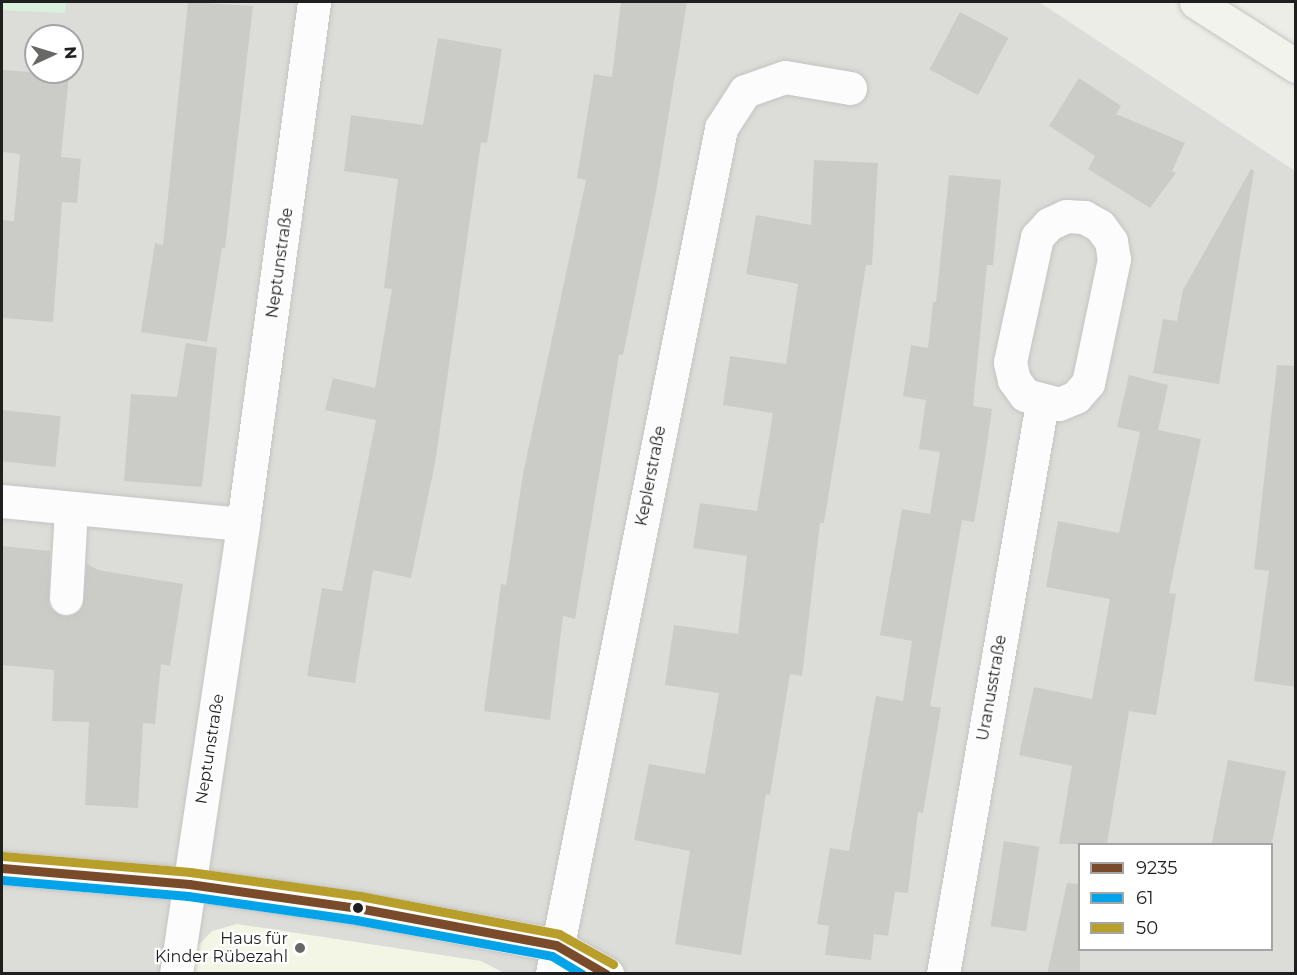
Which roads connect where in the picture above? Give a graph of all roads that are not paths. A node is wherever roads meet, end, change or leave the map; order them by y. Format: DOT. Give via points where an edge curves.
graph roads {
  1 [pos="314,2"];
  2 [pos="1196,2"];
  3 [pos="1296,66"];
  4 [pos="850,88"];
  5 [pos="1042,403"];
  6 [pos="2,501"];
  7 [pos="71,508"];
  8 [pos="243,524"];
  9 [pos="66,598"];
  10 [pos="2,868"];
  11 [pos="189,884"];
  12 [pos="554,959"];
  13 [pos="176,974"];
  14 [pos="607,974"];
  15 [pos="943,974"];
  1 -- 8 [label="street, Neptunstraße"];
  2 -- 3 [label="main road"];
  4 -- 12 [label="street, Keplerstraße" via="785,77 745,91 721,128"];
  5 -- 5 [label="street" via="1059,404 1076,397 1090,375 1114,259 1111,241 1100,226 1084,217 1066,216 1049,224 1034,247 1010,362 1014,380 1025,395"];
  5 -- 15 [label="street, Uranusstraße"];
  6 -- 7 [label="street"];
  7 -- 8 [label="street"];
  7 -- 9 [label="street"];
  8 -- 11 [label="street, Neptunstraße"];
  10 -- 11 [label="street"];
  11 -- 12 [label="street" via="358,908"];
  11 -- 13 [label="street, Neptunstraße"];
  12 -- 14 [label="street"];
}
